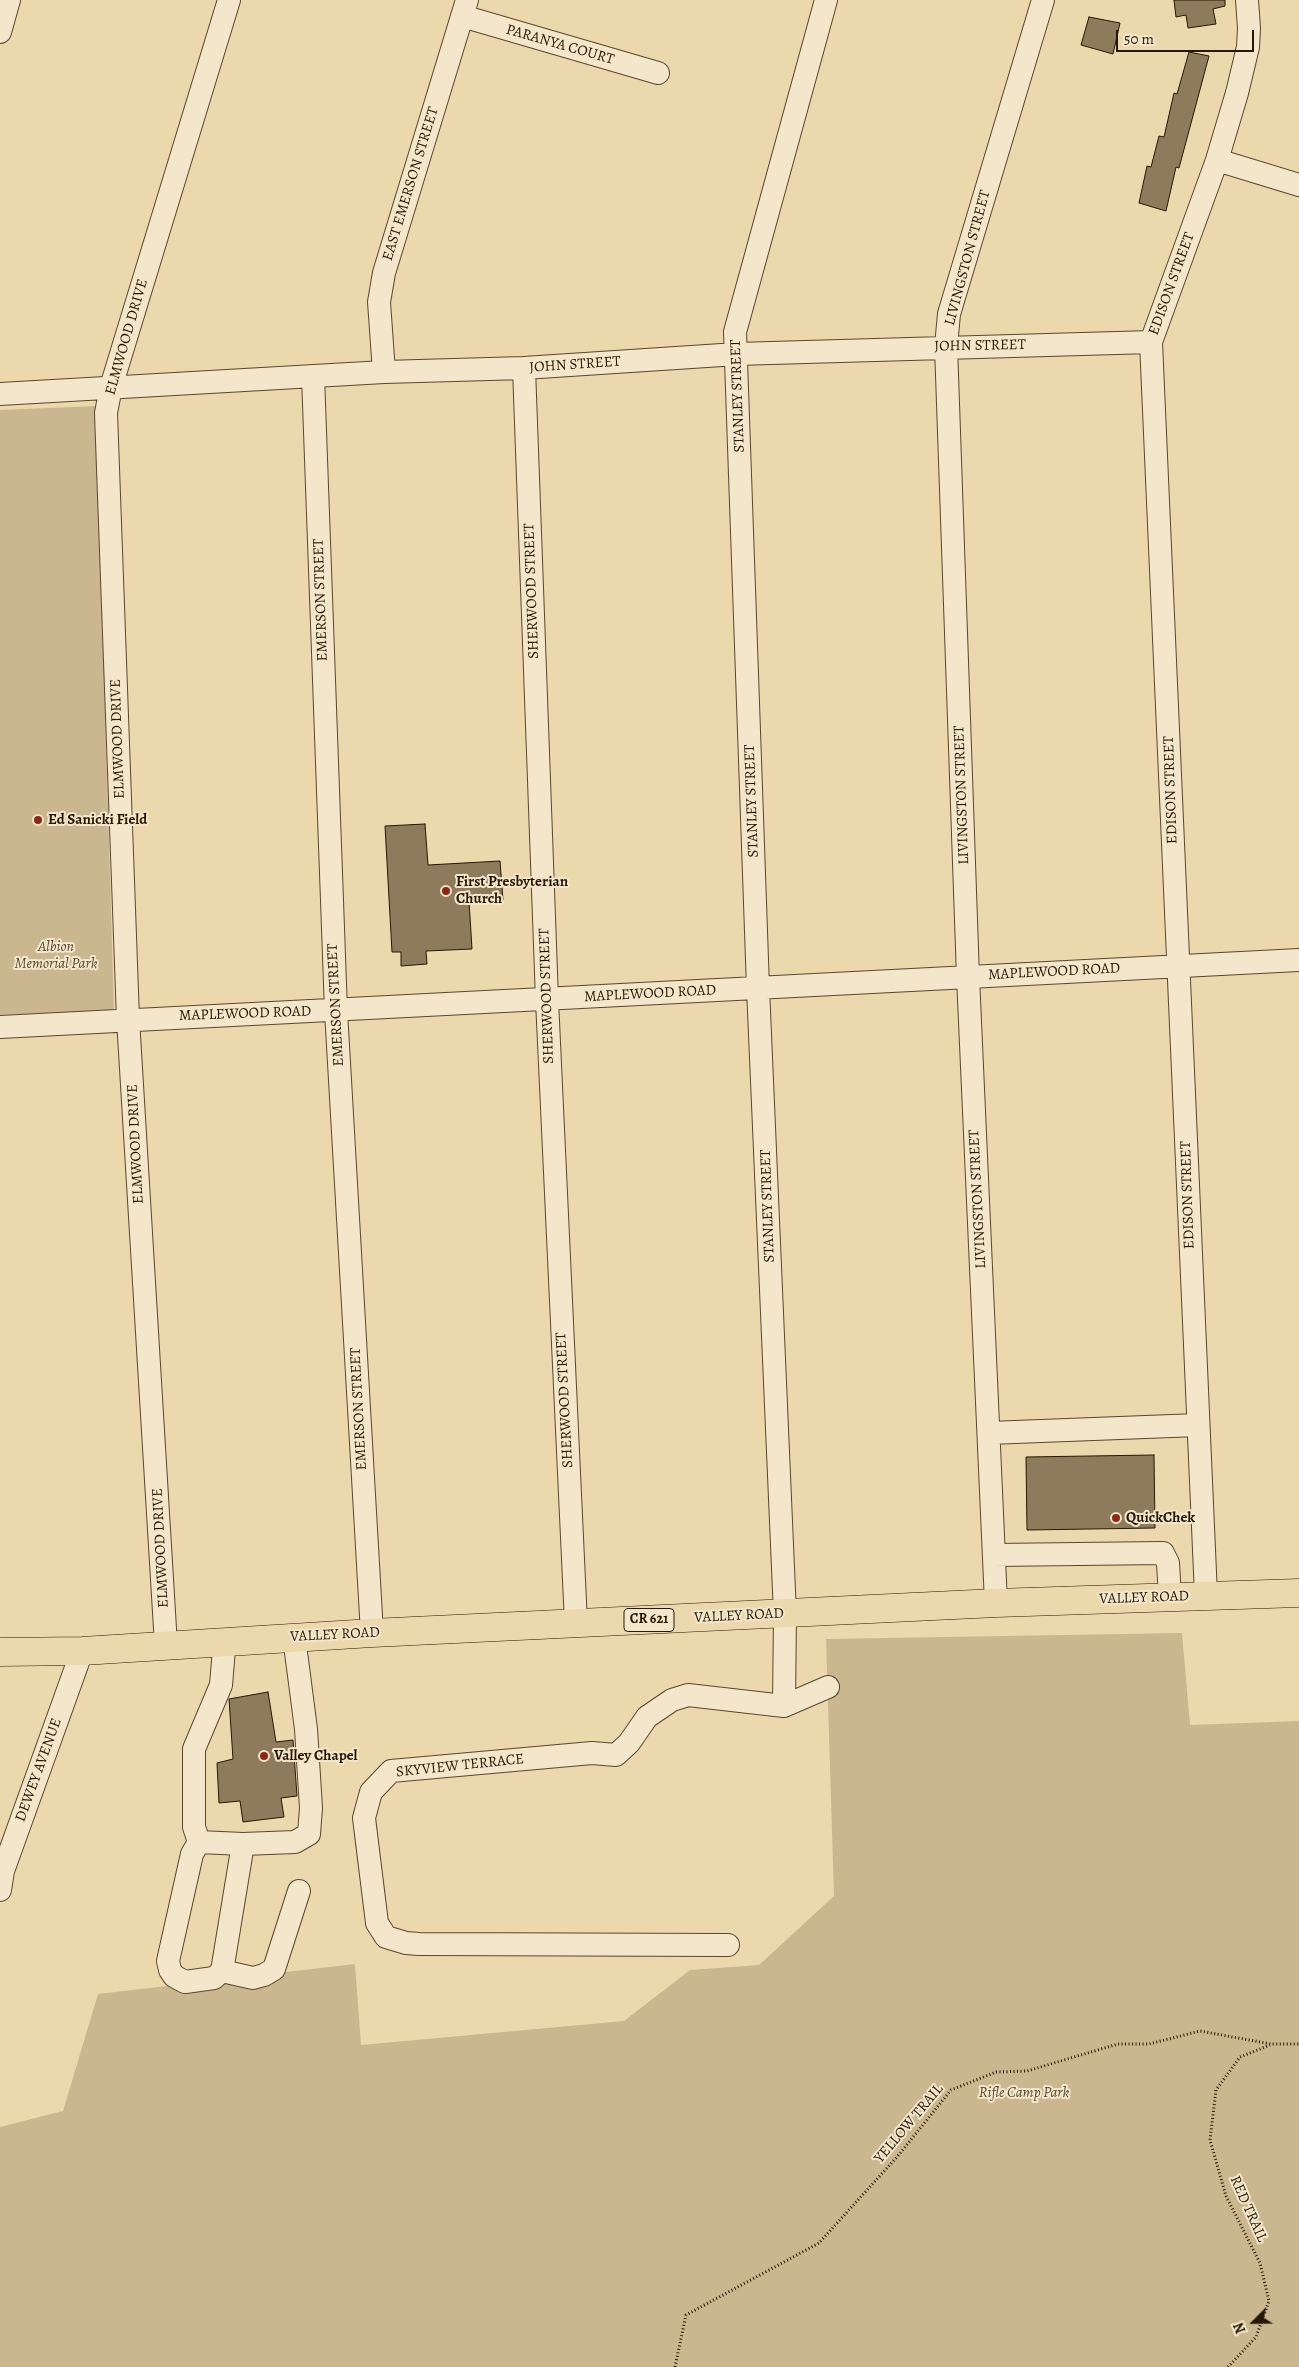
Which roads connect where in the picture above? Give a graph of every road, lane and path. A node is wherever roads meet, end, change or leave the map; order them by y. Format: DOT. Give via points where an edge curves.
graph roads {
  1 [pos="9,0"];
  2 [pos="229,0"];
  3 [pos="826,0"];
  4 [pos="1043,0"];
  5 [pos="1247,0"];
  6 [pos="465,8"];
  7 [pos="0,32"];
  8 [pos="658,73"];
  9 [pos="1217,160"];
  10 [pos="1299,185"];
  11 [pos="1151,342"];
  12 [pos="946,346"];
  13 [pos="737,354"];
  14 [pos="524,368"];
  15 [pos="384,372"];
  16 [pos="313,376"];
  17 [pos="111,387"];
  18 [pos="0,394"];
  19 [pos="1299,960"];
  20 [pos="1178,966"];
  21 [pos="968,976"];
  22 [pos="758,988"];
  23 [pos="547,1000"];
  24 [pos="336,1011"];
  25 [pos="128,1019"];
  26 [pos="0,1027"];
  27 [pos="1198,1425"];
  28 [pos="989,1434"];
  29 [pos="994,1555"];
  30 [pos="1299,1593"];
  31 [pos="1206,1596"];
  32 [pos="1170,1597"];
  33 [pos="996,1603"];
  34 [pos="785,1614"];
  35 [pos="576,1623"];
  36 [pos="372,1633"];
  37 [pos="294,1638"];
  38 [pos="223,1642"];
  39 [pos="166,1645"];
  40 [pos="82,1651"];
  41 [pos="0,1652"];
  42 [pos="828,1687"];
  43 [pos="784,1706"];
  44 [pos="199,1842"];
  45 [pos="244,1844"];
  46 [pos="1,1878"];
  47 [pos="299,1891"];
  48 [pos="728,1945"];
  49 [pos="222,1971"];
  50 [pos="1270,2044"];
  51 [pos="1299,2044"];
  52 [pos="675,2367"];
  53 [pos="1228,2367"];
  1 -- 7 [label="street"];
  2 -- 17 [label="street, ELMWOOD DRIVE"];
  3 -- 13 [label="street, STANLEY STREET" via="735,332"];
  4 -- 12 [label="street, LIVINGSTON STREET" via="949,314"];
  5 -- 9 [label="street, EDISON STREET" via="1248,47"];
  6 -- 8 [label="street, PARANYA COURT"];
  6 -- 15 [label="street, EAST EMERSON STREET" via="384,273 379,302"];
  9 -- 10 [label="street"];
  9 -- 11 [label="street, EDISON STREET"];
  11 -- 12 [label="street, JOHN STREET"];
  11 -- 20 [label="street, EDISON STREET"];
  12 -- 13 [label="street, JOHN STREET"];
  12 -- 21 [label="street, LIVINGSTON STREET"];
  13 -- 14 [label="street, JOHN STREET"];
  13 -- 22 [label="street, STANLEY STREET"];
  14 -- 15 [label="street, JOHN STREET"];
  14 -- 23 [label="street, SHERWOOD STREET"];
  15 -- 16 [label="street, JOHN STREET"];
  16 -- 17 [label="street, JOHN STREET"];
  16 -- 24 [label="street, EMERSON STREET"];
  17 -- 18 [label="street, JOHN STREET"];
  17 -- 25 [label="street, ELMWOOD DRIVE" via="106,413"];
  19 -- 20 [label="street, MAPLEWOOD ROAD"];
  20 -- 21 [label="street, MAPLEWOOD ROAD"];
  20 -- 27 [label="street, EDISON STREET"];
  21 -- 22 [label="street, MAPLEWOOD ROAD"];
  21 -- 28 [label="street, LIVINGSTON STREET"];
  22 -- 23 [label="street, MAPLEWOOD ROAD"];
  22 -- 34 [label="street, STANLEY STREET"];
  23 -- 24 [label="street, MAPLEWOOD ROAD"];
  23 -- 35 [label="street, SHERWOOD STREET"];
  24 -- 25 [label="street, MAPLEWOOD ROAD"];
  24 -- 36 [label="street, EMERSON STREET"];
  25 -- 26 [label="street, MAPLEWOOD ROAD"];
  25 -- 39 [label="street, ELMWOOD DRIVE"];
  27 -- 28 [label="street"];
  27 -- 31 [label="street, EDISON STREET"];
  28 -- 29 [label="street, LIVINGSTON STREET"];
  29 -- 32 [label="street" via="1163,1552 1168,1563"];
  29 -- 33 [label="street, LIVINGSTON STREET"];
  30 -- 31 [label="main road, VALLEY ROAD / CR 621"];
  31 -- 32 [label="main road, VALLEY ROAD / CR 621"];
  32 -- 33 [label="main road, VALLEY ROAD / CR 621"];
  33 -- 34 [label="main road, VALLEY ROAD / CR 621"];
  34 -- 35 [label="main road, VALLEY ROAD / CR 621"];
  34 -- 43 [label="street"];
  35 -- 36 [label="main road, VALLEY ROAD / CR 621"];
  36 -- 37 [label="main road, VALLEY ROAD / CR 621"];
  37 -- 38 [label="main road, VALLEY ROAD / CR 621"];
  37 -- 45 [label="street" via="306,1729 311,1808 309,1834 295,1842"];
  38 -- 39 [label="main road, VALLEY ROAD / CR 621"];
  38 -- 44 [label="street" via="221,1685 194,1749 194,1827"];
  39 -- 40 [label="main road, VALLEY ROAD / CR 621"];
  40 -- 41 [label="main road, VALLEY ROAD / CR 621"];
  40 -- 46 [label="street, DEWEY AVENUE"];
  42 -- 43 [label="street, SKYVIEW TERRACE"];
  43 -- 48 [label="street, SKYVIEW TERRACE" via="688,1695 672,1700 647,1717 616,1756 592,1754 391,1771 371,1792 364,1818 377,1923 386,1937 419,1944"];
  44 -- 45 [label="street"];
  44 -- 49 [label="street" via="192,1854 168,1961 174,1976 185,1982 214,1978"];
  45 -- 49 [label="street"];
  47 -- 49 [label="street" via="274,1969 253,1978"];
  50 -- 51 [label="path"];
  50 -- 52 [label="path, YELLOW TRAIL" via="1200,2031 1149,2044 1118,2044 1027,2071 996,2072 952,2090 819,2243 686,2315"];
  50 -- 53 [label="path, RED TRAIL" via="1240,2058 1216,2090 1210,2140 1226,2196 1260,2262 1269,2301 1256,2337"];
}
